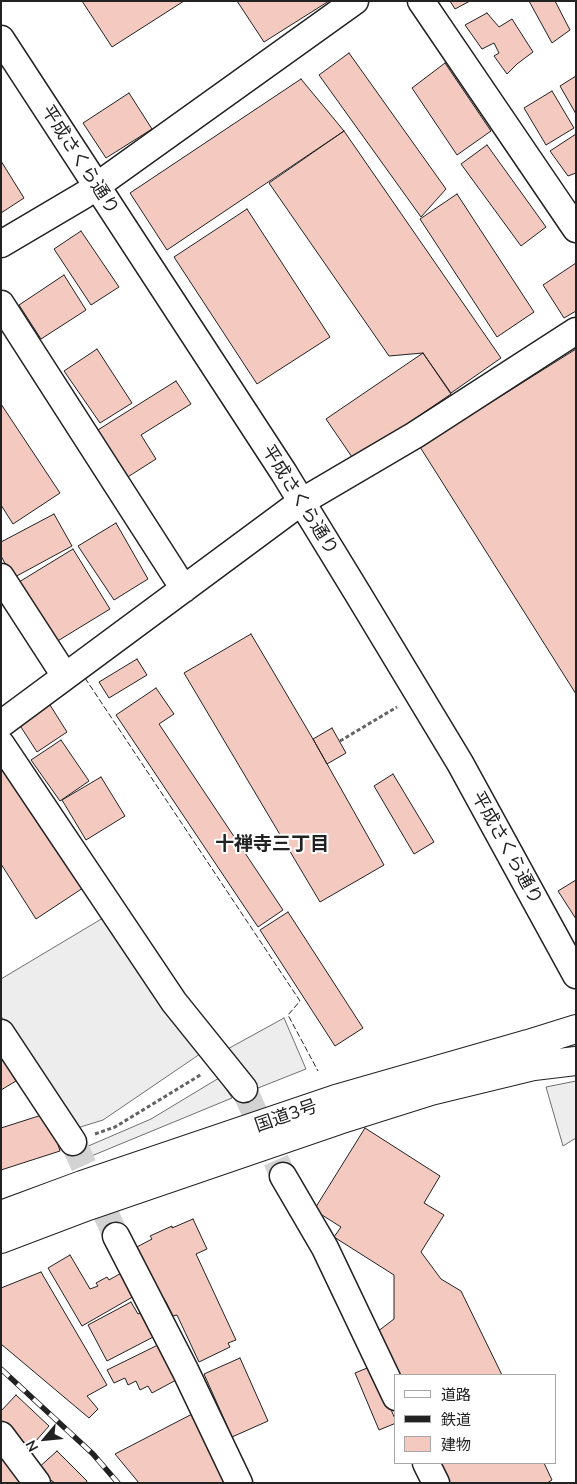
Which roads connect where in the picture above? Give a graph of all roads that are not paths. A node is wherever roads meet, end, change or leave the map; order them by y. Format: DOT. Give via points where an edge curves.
graph roads {
  1 [pos="355,1"];
  2 [pos="421,1"];
  3 [pos="1,40"];
  4 [pos="97,185"];
  5 [pos="576,229"];
  6 [pos="1,244"];
  7 [pos="1,304"];
  8 [pos="576,331"];
  9 [pos="301,502"];
  10 [pos="1,577"];
  11 [pos="184,590"];
  12 [pos="65,676"];
  13 [pos="1,724"];
  14 [pos="1,744"];
  15 [pos="576,975"];
  16 [pos="576,1029"];
  17 [pos="1,1033"];
  18 [pos="576,1061"];
  19 [pos="244,1090"];
  20 [pos="73,1142"];
  21 [pos="283,1176"];
  22 [pos="1,1215"];
  23 [pos="116,1236"];
  24 [pos="1,1239"];
  25 [pos="394,1393"];
  26 [pos="1,1435"];
  27 [pos="426,1464"];
  28 [pos="37,1483"];
  29 [pos="239,1483"];
  30 [pos="436,1483"];
  1 -- 4 [label="street"];
  2 -- 5 [label="street"];
  3 -- 4 [label="street, 平成さくら通り"];
  4 -- 6 [label="street"];
  4 -- 9 [label="street, 平成さくら通り"];
  7 -- 11 [label="street"];
  8 -- 9 [label="street" via="415,435"];
  9 -- 11 [label="street"];
  9 -- 15 [label="street, 平成さくら通り" via="460,763"];
  10 -- 12 [label="street"];
  11 -- 12 [label="street"];
  12 -- 13 [label="street"];
  14 -- 19 [label="street" via="174,1002"];
  16 -- 22 [label="highway, 国道3号" via="336,1099"];
  17 -- 20 [label="street"];
  18 -- 24 [label="highway, 国道3号" via="534,1066 431,1091 88,1206"];
  21 -- 25 [label="street" via="326,1248"];
  23 -- 29 [label="street"];
  26 -- 28 [label="street"];
  27 -- 30 [label="street"];
}
